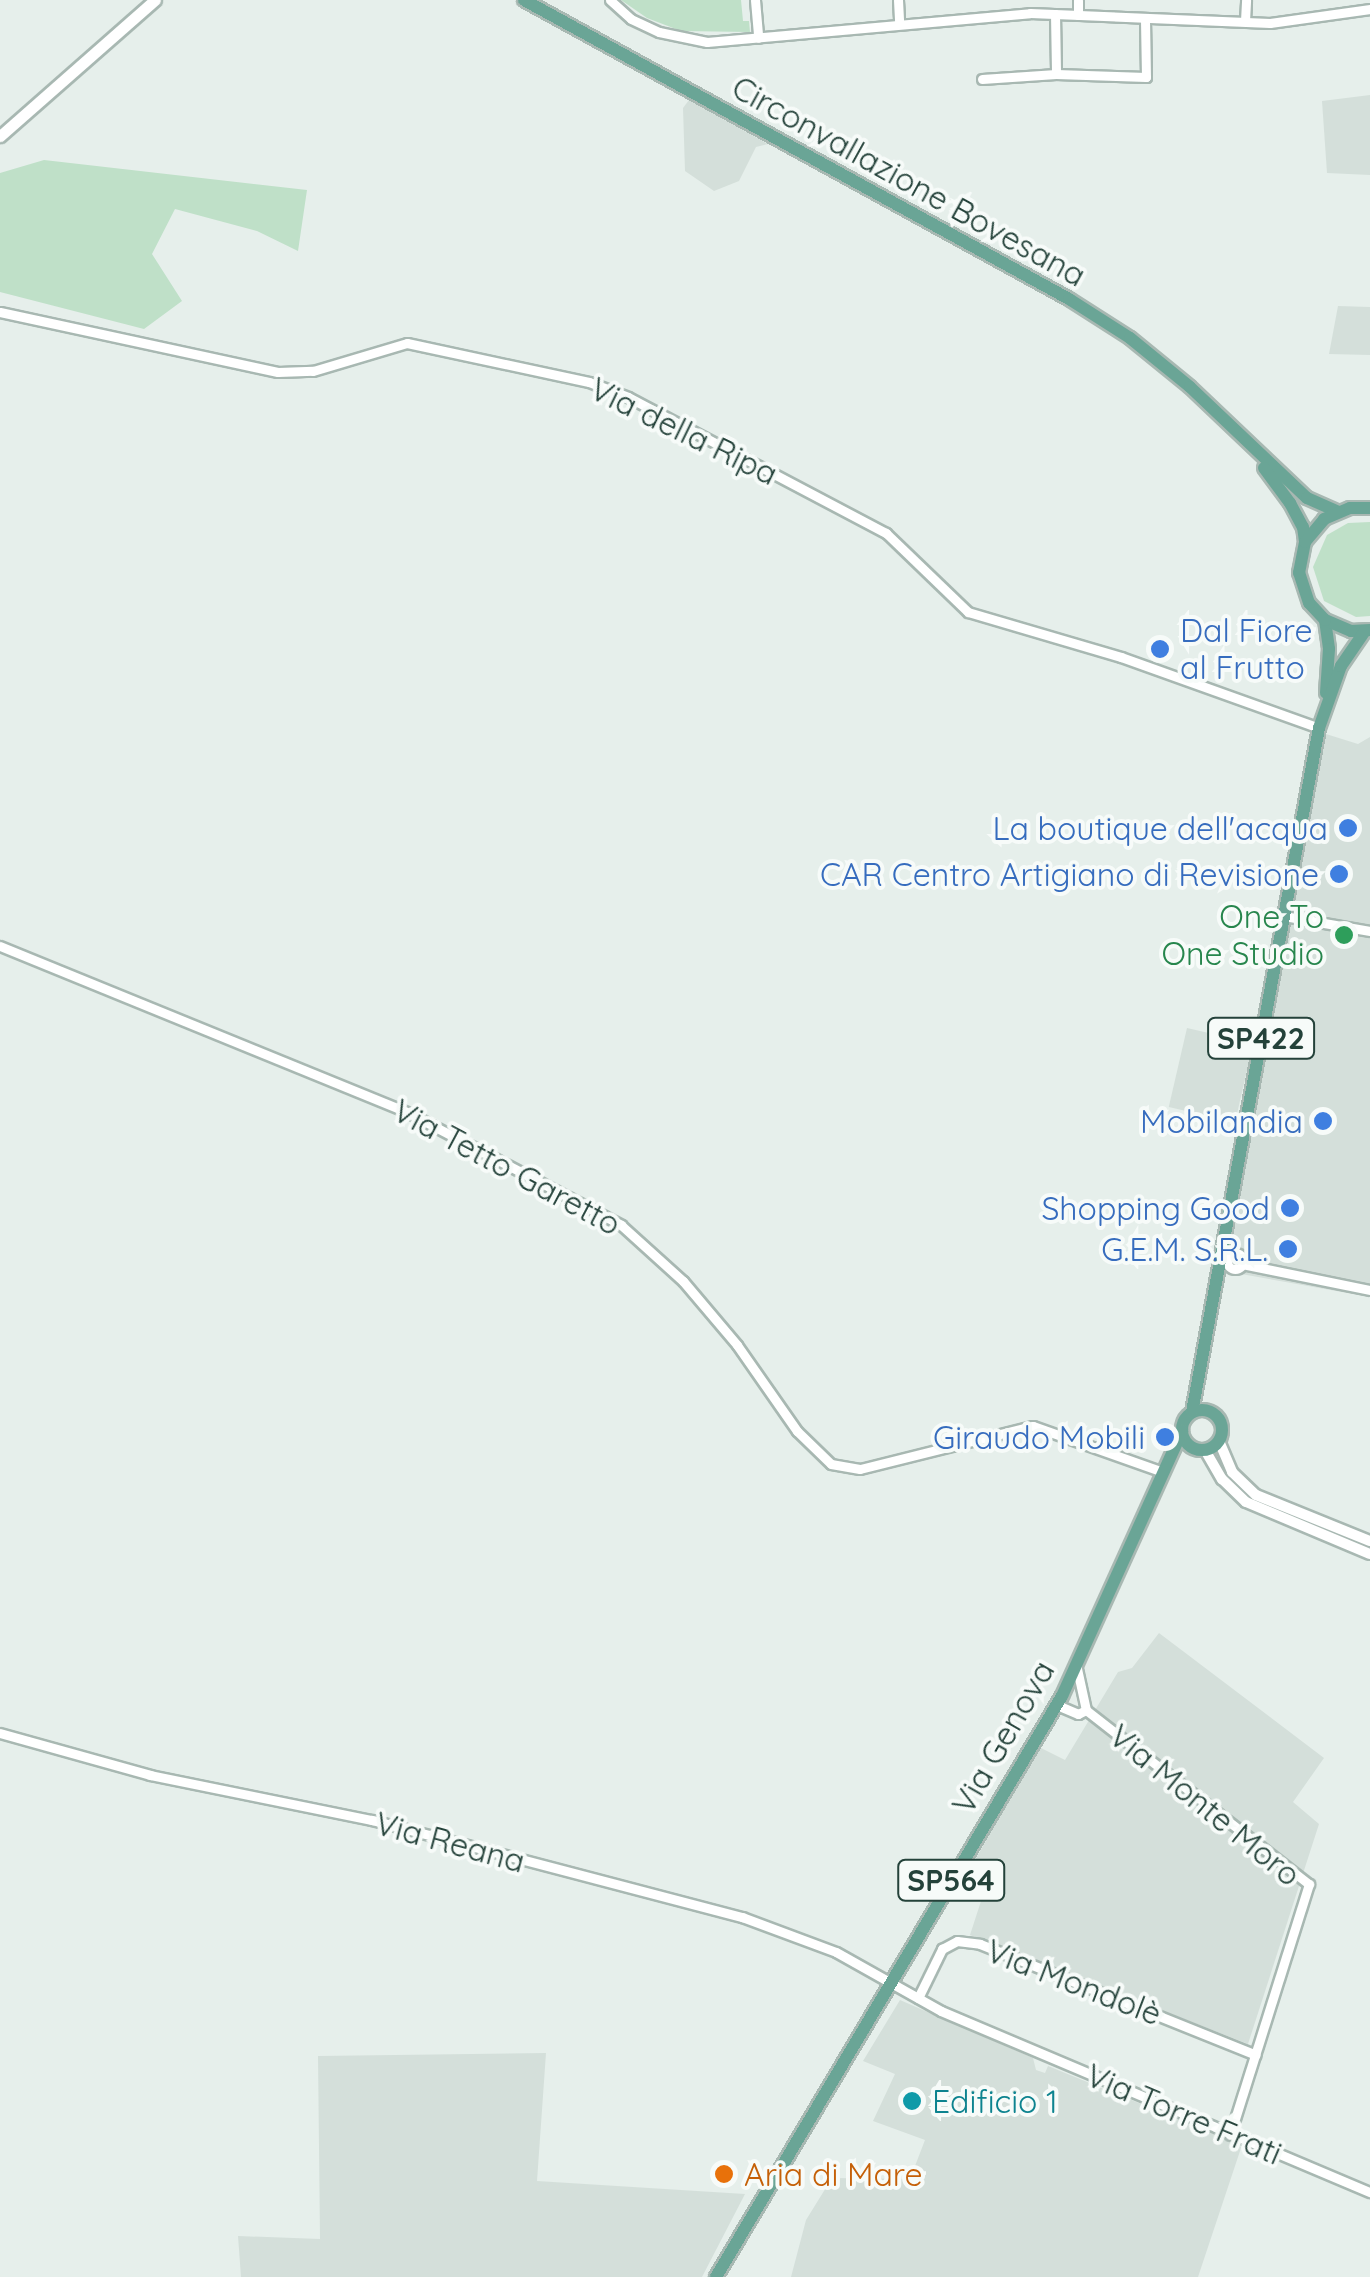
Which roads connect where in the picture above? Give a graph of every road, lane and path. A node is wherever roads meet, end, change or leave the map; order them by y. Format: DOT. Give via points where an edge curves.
graph roads {
  1 [pos="155,0"];
  2 [pos="524,0"];
  3 [pos="610,0"];
  4 [pos="755,0"];
  5 [pos="898,0"];
  6 [pos="1078,0"];
  7 [pos="1246,0"];
  8 [pos="1370,9"];
  9 [pos="1055,14"];
  10 [pos="1078,15"];
  11 [pos="1145,18"];
  12 [pos="1245,20"];
  13 [pos="900,22"];
  14 [pos="758,38"];
  15 [pos="1056,74"];
  16 [pos="982,79"];
  17 [pos="0,136"];
  18 [pos="0,312"];
  19 [pos="1244,442"];
  20 [pos="1368,505"];
  21 [pos="1338,512"];
  22 [pos="1305,542"];
  23 [pos="1326,620"];
  24 [pos="1367,631"];
  25 [pos="1324,710"];
  26 [pos="1320,728"];
  27 [pos="1284,916"];
  28 [pos="1370,931"];
  29 [pos="0,946"];
  30 [pos="1224,1258"];
  31 [pos="1370,1290"];
  32 [pos="1203,1366"];
  33 [pos="1192,1412"];
  34 [pos="1211,1412"];
  35 [pos="1182,1432"];
  36 [pos="1220,1441"];
  37 [pos="1200,1449"];
  38 [pos="1164,1472"];
  39 [pos="1370,1541"];
  40 [pos="1370,1554"];
  41 [pos="1076,1664"];
  42 [pos="1084,1698"];
  43 [pos="1060,1700"];
  44 [pos="1086,1710"];
  45 [pos="0,1733"];
  46 [pos="889,1983"];
  47 [pos="918,1998"];
  48 [pos="1256,2055"];
  49 [pos="1230,2135"];
  50 [pos="1370,2192"];
  51 [pos="716,2277"];
  1 -- 17 [label="main road"];
  2 -- 19 [label="main road, Circonvallazione Bovesana" via="1069,300 1190,386"];
  3 -- 14 [label="street" via="644,26 681,39"];
  4 -- 14 [label="street"];
  5 -- 13 [label="street"];
  6 -- 10 [label="street"];
  7 -- 12 [label="street"];
  8 -- 12 [label="street" via="1295,21"];
  9 -- 10 [label="street"];
  9 -- 13 [label="street"];
  9 -- 15 [label="street"];
  10 -- 11 [label="street"];
  11 -- 12 [label="street"];
  11 -- 15 [label="street" via="1146,78"];
  13 -- 14 [label="street"];
  15 -- 16 [label="street"];
  18 -- 26 [label="street, Via della Ripa" via="278,372 313,370 408,342 589,382 886,534 968,612 1121,657"];
  19 -- 21 [label="main road, Circonvallazione Bovesana" via="1307,498"];
  19 -- 22 [label="main road, Circonvallazione Bovesana" via="1290,502"];
  20 -- 21 [label="main road"];
  21 -- 22 [label="main road"];
  22 -- 23 [label="main road" via="1302,589"];
  23 -- 24 [label="main road"];
  23 -- 25 [label="main road, SP422"];
  24 -- 25 [label="main road, SP422" via="1341,666"];
  25 -- 26 [label="main road, SP422"];
  26 -- 27 [label="main road, SP422"];
  27 -- 28 [label="street"];
  27 -- 30 [label="main road, SP422"];
  29 -- 38 [label="street, Via Tetto Garetto" via="394,1106 621,1224 683,1281 797,1431 831,1464 860,1469 1033,1426"];
  30 -- 31 [label="street" via="1232,1268 1242,1264"];
  30 -- 32 [label="main road, SP422"];
  32 -- 33 [label="main road, SP422"];
  32 -- 34 [label="main road, SP422"];
  33 -- 34 [label="main road"];
  33 -- 35 [label="main road, SP422"];
  34 -- 36 [label="main road, SP422" via="1222,1428"];
  35 -- 37 [label="main road"];
  35 -- 38 [label="main road, Via Genova / SP564"];
  36 -- 37 [label="main road"];
  36 -- 39 [label="street, SP422" via="1232,1472 1256,1496"];
  37 -- 38 [label="main road, Via Genova / SP564"];
  37 -- 40 [label="street" via="1246,1502"];
  38 -- 41 [label="main road, Via Genova / SP564"];
  41 -- 42 [label="street, Via Monte Moro"];
  41 -- 43 [label="main road, Via Genova / SP564"];
  42 -- 43 [label="street, Via Monte Moro"];
  42 -- 44 [label="street, Via Monte Moro"];
  43 -- 44 [label="street, Via Monte Moro" via="1078,1714"];
  43 -- 46 [label="main road, Via Genova / SP564"];
  44 -- 48 [label="street, Via Monte Moro" via="1309,1884"];
  45 -- 46 [label="street, Via Reana" via="150,1776 372,1820 742,1917 836,1952"];
  46 -- 47 [label="street, Via Torre Frati"];
  46 -- 51 [label="main road, Via Genova / SP564"];
  47 -- 48 [label="street, Via Mondolè" via="942,1949 957,1941 980,1944"];
  47 -- 49 [label="street, Via Torre Frati"];
  48 -- 49 [label="street, Via Monte Moro"];
  49 -- 50 [label="street, Via Torre Frati"];
}
